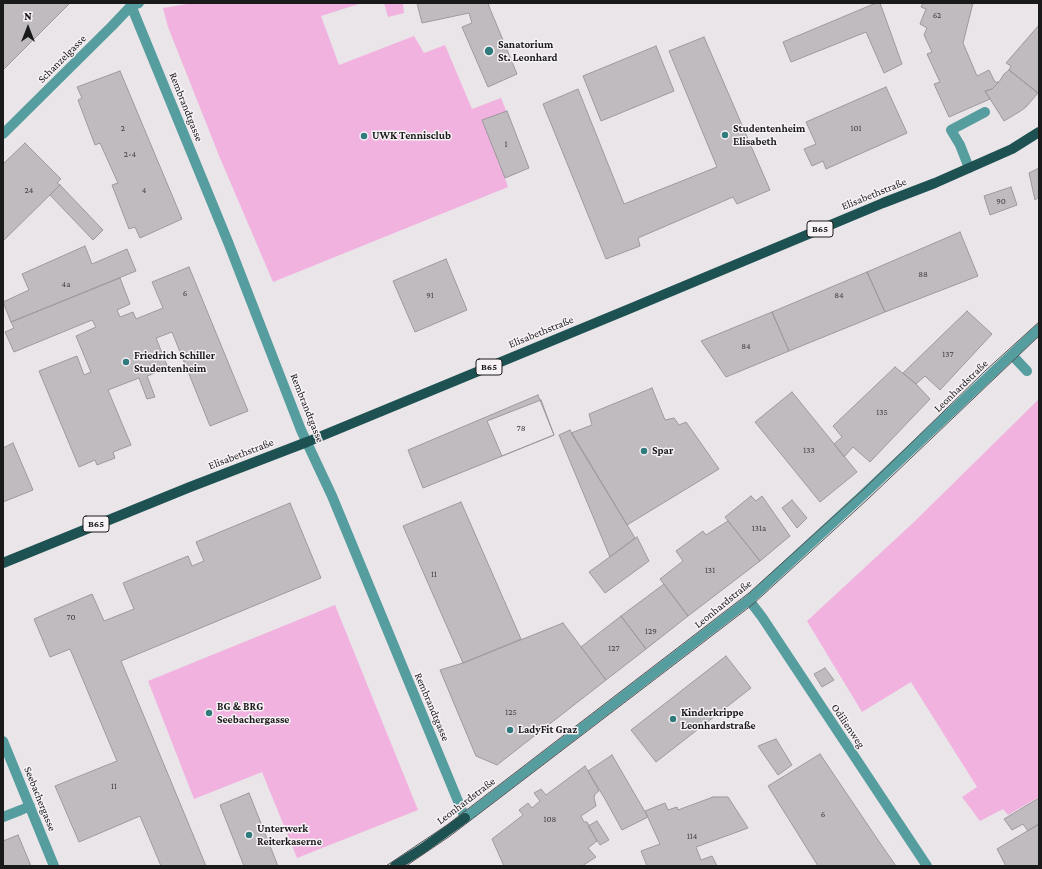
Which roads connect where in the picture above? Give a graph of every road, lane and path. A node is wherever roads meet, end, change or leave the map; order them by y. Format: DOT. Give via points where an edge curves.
graph roads {
  1 [pos="133,4"];
  2 [pos="985,112"];
  3 [pos="1039,132"];
  4 [pos="3,134"];
  5 [pos="968,168"];
  6 [pos="1039,329"];
  7 [pos="1012,355"];
  8 [pos="1027,371"];
  9 [pos="307,442"];
  10 [pos="3,563"];
  11 [pos="749,600"];
  12 [pos="3,741"];
  13 [pos="30,806"];
  14 [pos="3,817"];
  15 [pos="465,818"];
  16 [pos="54,866"];
  17 [pos="395,866"];
  18 [pos="927,866"];
  1 -- 4 [label="street, Schanzelgasse"];
  1 -- 9 [label="street, Rembrandtgasse"];
  2 -- 5 [label="street" via="951,130"];
  3 -- 5 [label="main road, Elisabethstraße / B65" via="1012,149"];
  5 -- 9 [label="main road, Elisabethstraße / B65"];
  6 -- 7 [label="street, Leonhardstraße"];
  7 -- 8 [label="street"];
  7 -- 11 [label="street, Leonhardstraße"];
  9 -- 10 [label="main road, Elisabethstraße / B65"];
  9 -- 15 [label="street, Rembrandtgasse" via="332,496"];
  11 -- 15 [label="street, Leonhardstraße"];
  11 -- 18 [label="street, Odilienweg"];
  12 -- 13 [label="street, Seebachergasse"];
  13 -- 14 [label="street"];
  13 -- 16 [label="street, Seebachergasse"];
  15 -- 17 [label="main road, Leonhardstraße"];
}
